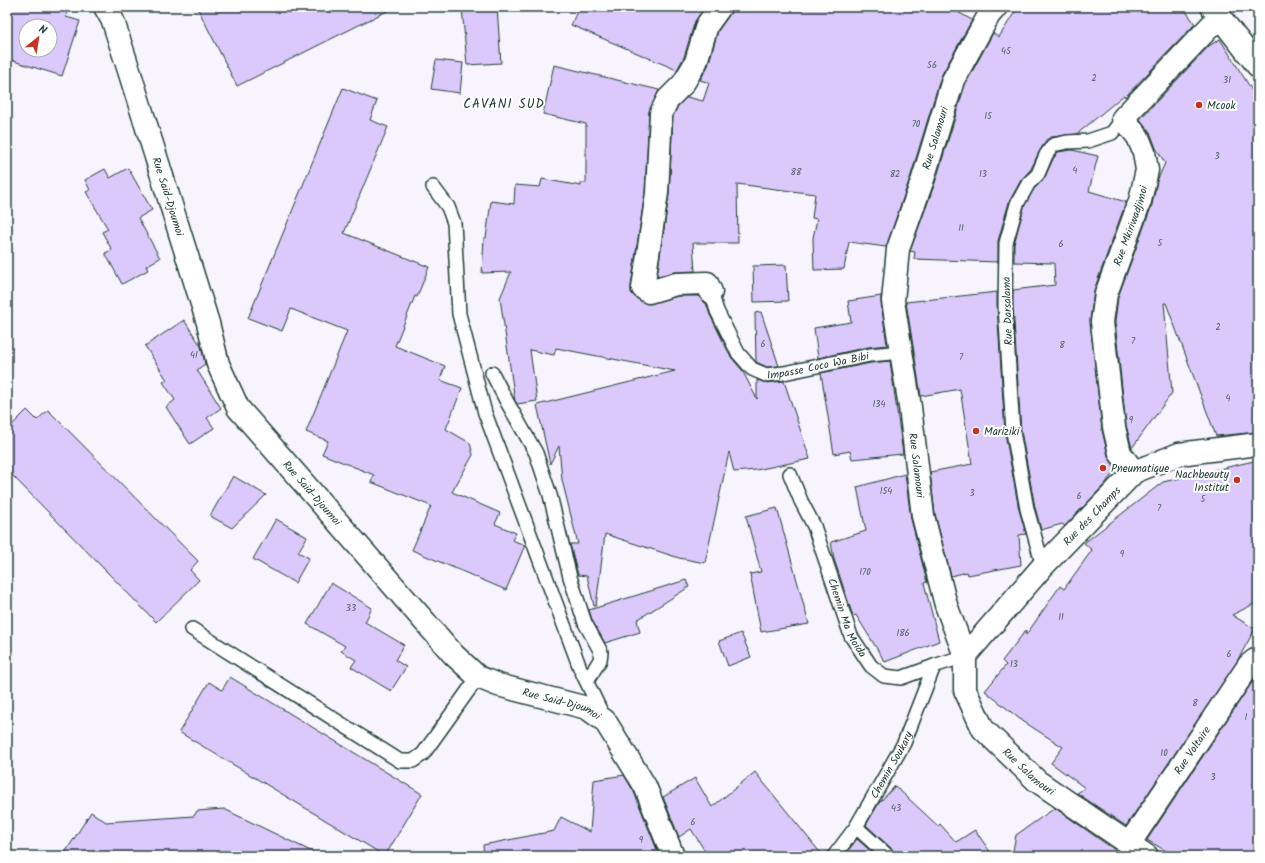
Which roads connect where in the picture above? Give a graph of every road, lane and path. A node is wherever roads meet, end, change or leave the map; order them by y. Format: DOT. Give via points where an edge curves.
graph roads {
  1 [pos="105,7"];
  2 [pos="720,7"];
  3 [pos="996,7"];
  4 [pos="1216,12"];
  5 [pos="1258,66"];
  6 [pos="1123,118"];
  7 [pos="433,187"];
  8 [pos="711,292"];
  9 [pos="902,352"];
  10 [pos="492,373"];
  11 [pos="1258,444"];
  12 [pos="1134,472"];
  13 [pos="790,474"];
  14 [pos="1043,566"];
  15 [pos="192,629"];
  16 [pos="965,656"];
  17 [pos="1258,660"];
  18 [pos="934,666"];
  19 [pos="478,677"];
  20 [pos="587,681"];
  21 [pos="605,721"];
  22 [pos="856,827"];
  23 [pos="1129,844"];
  24 [pos="673,854"];
  25 [pos="834,856"];
  26 [pos="888,856"];
  27 [pos="1147,856"];
  1 -- 19 [label="street, Rue Said-Djoumoi" via="113,21 126,61 208,323 218,364 238,408 454,655"];
  2 -- 8 [label="street" via="707,25 696,62 683,84 668,99 661,113 657,193 644,288 648,292 676,284 707,283"];
  3 -- 9 [label="street, Rue Salamouri" via="953,80 923,179 898,249 893,301"];
  4 -- 5 [label="street"];
  4 -- 6 [label="street"];
  6 -- 12 [label="street, Rue Mkiriwadjimoi" via="1138,137 1144,152 1146,170 1140,201 1106,294 1102,322 1114,427 1120,453"];
  6 -- 14 [label="lane, Rue Darsalama" via="1112,133 1088,141 1053,145 1038,174 1028,184 1017,204 1006,242 1005,306 1013,432 1027,509"];
  7 -- 20 [label="lane" via="448,207 454,223 459,314 485,413"];
  8 -- 9 [label="lane, Impasse Coco Wa Bibi" via="717,311 738,353 752,369 766,375 870,355"];
  9 -- 16 [label="street, Rue Salamouri" via="924,516 946,605"];
  10 -- 20 [label="lane" via="536,453 585,623 601,652 600,660"];
  11 -- 12 [label="street, Rue des Champs" via="1179,454"];
  12 -- 14 [label="street, Rue des Champs"];
  13 -- 18 [label="lane, Chemin Ma Moida" via="814,526 851,636 871,666 884,676 901,678"];
  14 -- 16 [label="street, Rue des Champs"];
  15 -- 19 [label="lane" via="400,761 413,761 423,754"];
  16 -- 18 [label="lane, Chemin Ma Moida"];
  16 -- 23 [label="street, Rue Salamouri" via="965,690 983,728 1037,781"];
  17 -- 23 [label="street, Rue Voltaire" via="1249,665"];
  18 -- 22 [label="lane, Chemin Soukary" via="904,743"];
  19 -- 21 [label="street, Rue Said-Djoumoi" via="498,685 587,708"];
  20 -- 21 [label="lane"];
  21 -- 24 [label="street, Rue Said-Djoumoi" via="645,786"];
  22 -- 25 [label="lane, Chemin Soukary"];
  22 -- 26 [label="lane"];
  23 -- 27 [label="street, Rue Salamouri"];
}
